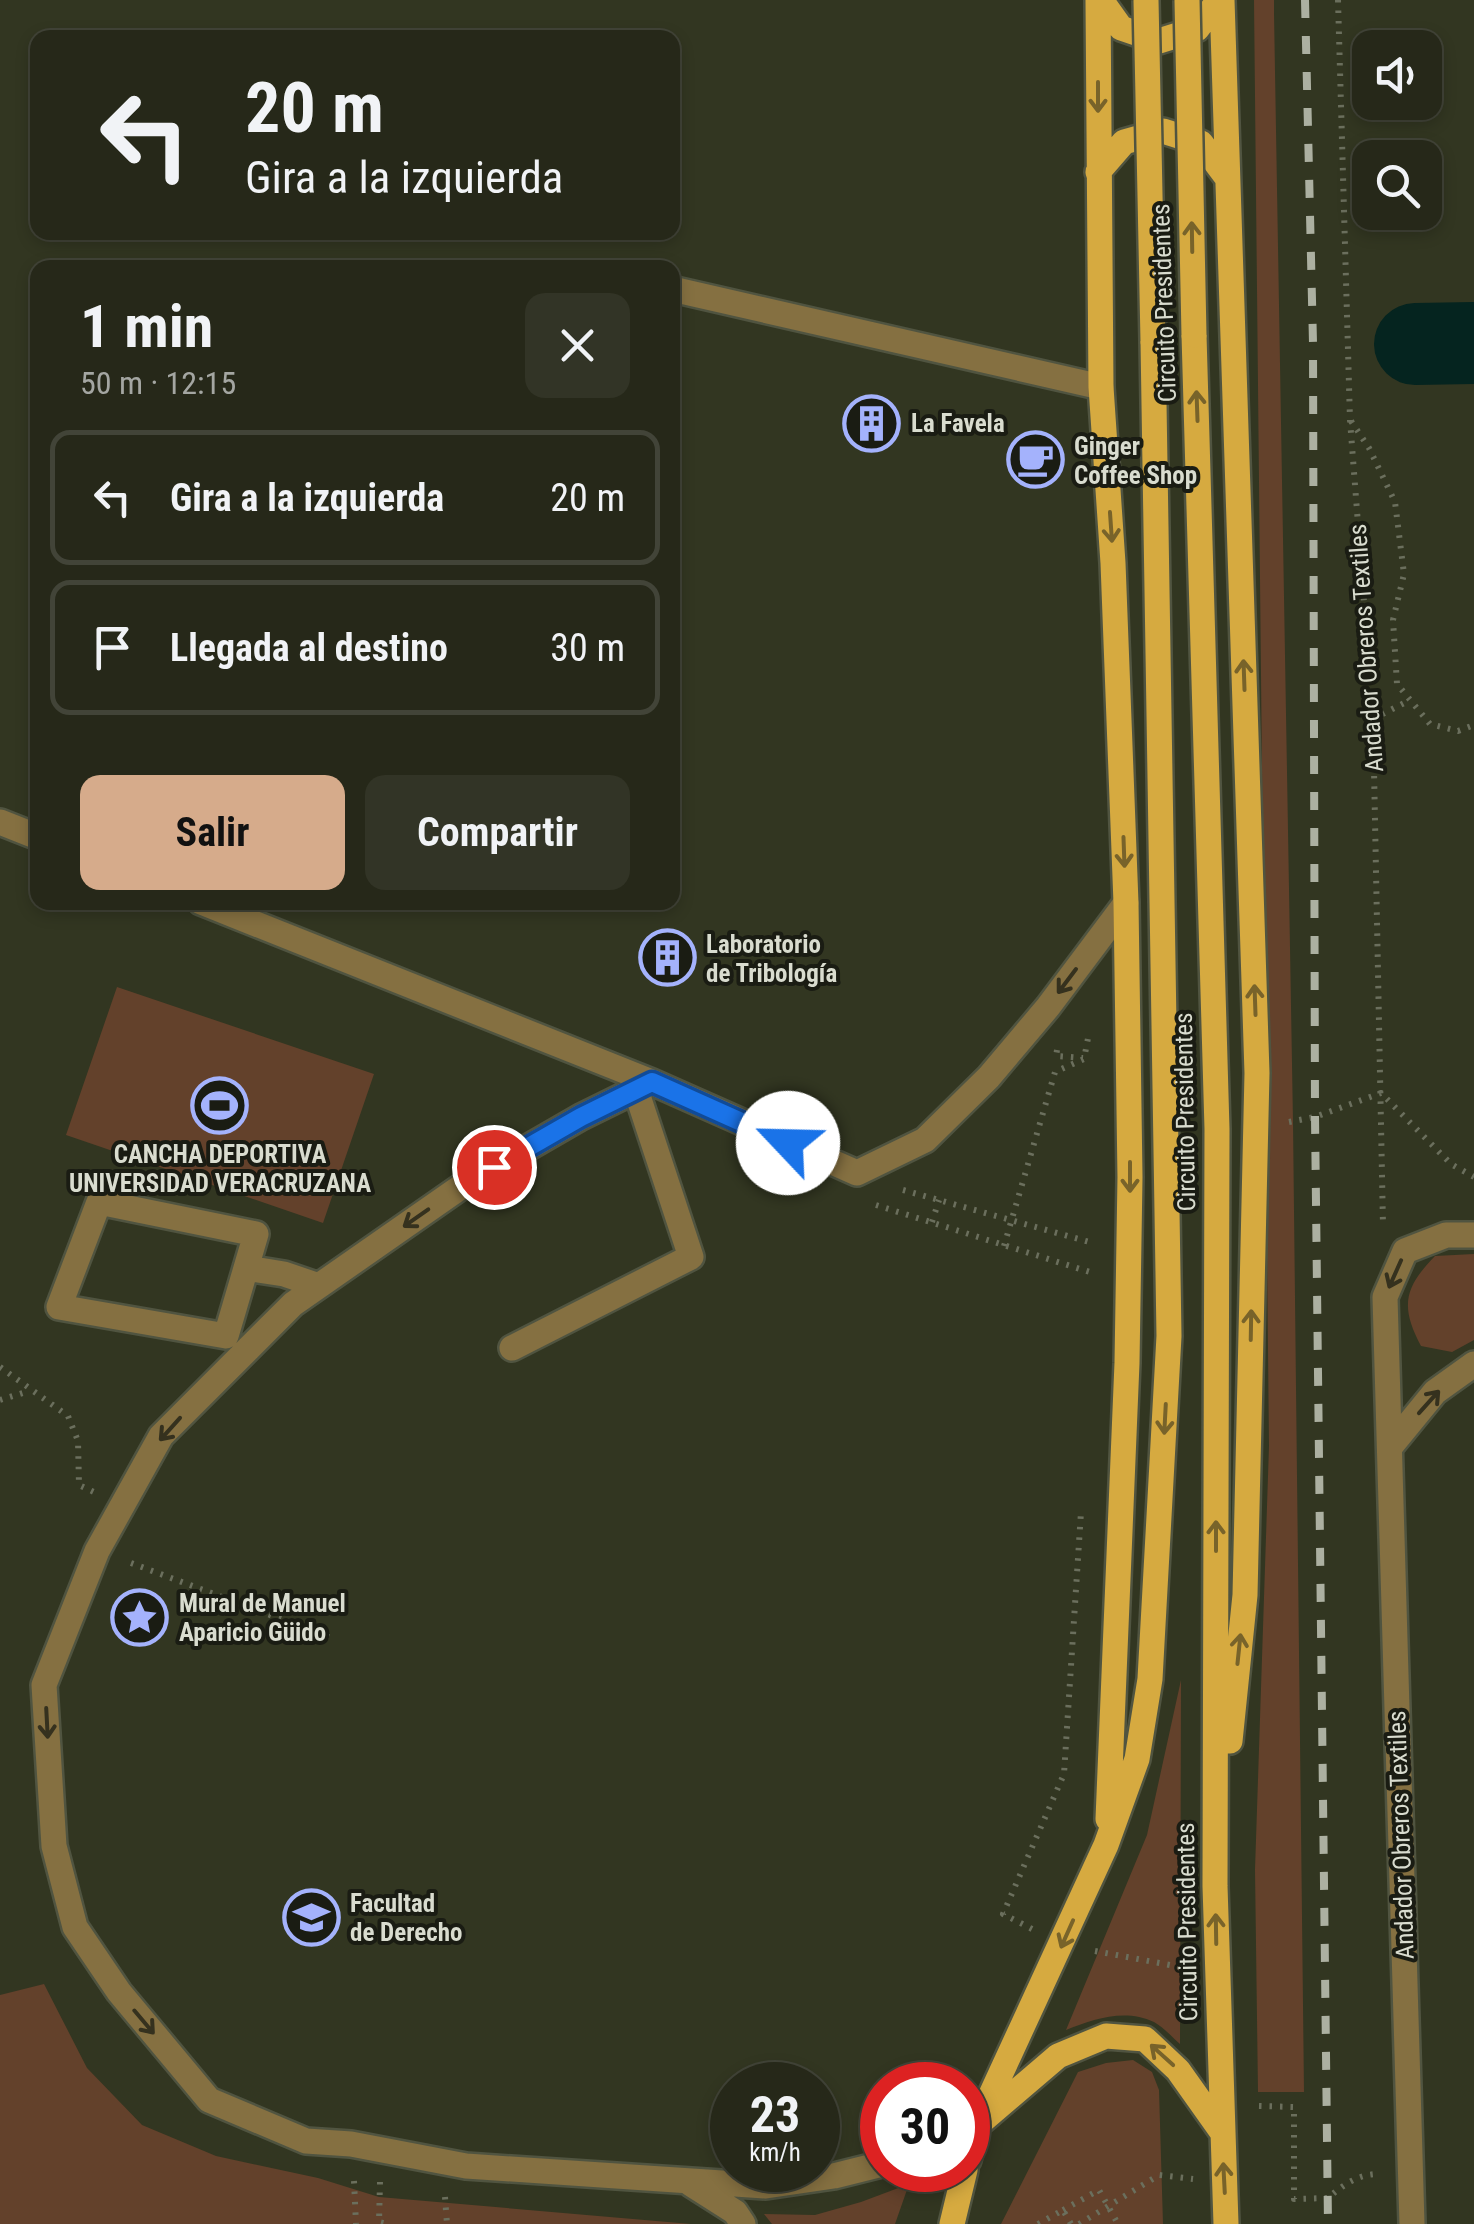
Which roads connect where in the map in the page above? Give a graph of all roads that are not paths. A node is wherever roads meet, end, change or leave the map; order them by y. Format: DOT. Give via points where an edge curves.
graph roads {
  1 [pos="1100,0"];
  2 [pos="1146,0"];
  3 [pos="1187,0"];
  4 [pos="1221,0"];
  5 [pos="1098,172"];
  6 [pos="1226,175"];
  7 [pos="680,291"];
  8 [pos="1101,387"];
  9 [pos="0,822"];
  10 [pos="30,835"];
  11 [pos="1126,904"];
  12 [pos="220,910"];
  13 [pos="644,1086"];
  14 [pos="1474,1235"];
  15 [pos="246,1268"];
  16 [pos="320,1286"];
  17 [pos="512,1348"];
  18 [pos="1474,1364"];
  19 [pos="1390,1447"];
  20 [pos="1106,1844"];
  21 [pos="1215,1886"];
  22 [pos="990,2099"];
  23 [pos="990,2115"];
  24 [pos="1222,2132"];
  25 [pos="860,2170"];
  26 [pos="687,2181"];
  27 [pos="958,2192"];
  28 [pos="743,2224"];
  29 [pos="952,2224"];
  30 [pos="1226,2224"];
  31 [pos="1412,2224"];
  1 -- 4 [label="main road" via="1121,28 1159,40 1198,29"];
  1 -- 5 [label="main road, one-way"];
  2 -- 20 [label="main road, Circuito Presidentes, one-way, bridge" via="1169,1336 1150,1679 1137,1759"];
  21 -- 3 [label="main road, Circuito Presidentes, one-way, bridge" via="1217,1128"];
  4 -- 6 [label="main road"];
  5 -- 6 [label="main road" via="1124,142 1163,131 1201,143"];
  5 -- 8 [label="main road"];
  21 -- 6 [label="main road, one-way" via="1245,1595 1257,1073"];
  7 -- 8 [label="street"];
  8 -- 11 [label="main road, one-way"];
  9 -- 10 [label="street"];
  11 -- 13 [label="street, one-way" via="989,1077 926,1140 857,1174"];
  11 -- 20 [label="main road, one-way" via="1127,1362"];
  12 -- 13 [label="street"];
  13 -- 16 [label="street, one-way" via="465,1184"];
  13 -- 17 [label="street" via="691,1256"];
  14 -- 19 [label="street, Andador Obreros Textiles, one-way" via="1446,1235 1405,1251 1385,1297"];
  15 -- 15 [label="street" via="226,1336 59,1307 99,1202 256,1234"];
  15 -- 16 [label="street"];
  16 -- 26 [label="street, one-way" via="161,1436 97,1550 44,1685 54,1846 75,1927 119,1992 209,2100 306,2141 466,2166"];
  19 -- 18 [label="street, one-way" via="1435,1392"];
  19 -- 31 [label="street, Andador Obreros Textiles"];
  20 -- 22 [label="main road, Circuito Presidentes, one-way"];
  24 -- 21 [label="main road, Circuito Presidentes, one-way"];
  24 -- 23 [label="main road, one-way" via="1178,2070 1145,2039 1106,2036 1058,2056"];
  30 -- 24 [label="main road, Circuito Presidentes, one-way"];
  25 -- 26 [label="street" via="766,2186"];
  26 -- 28 [label="street"];
  27 -- 29 [label="main road, Circuito Presidentes"];
}
